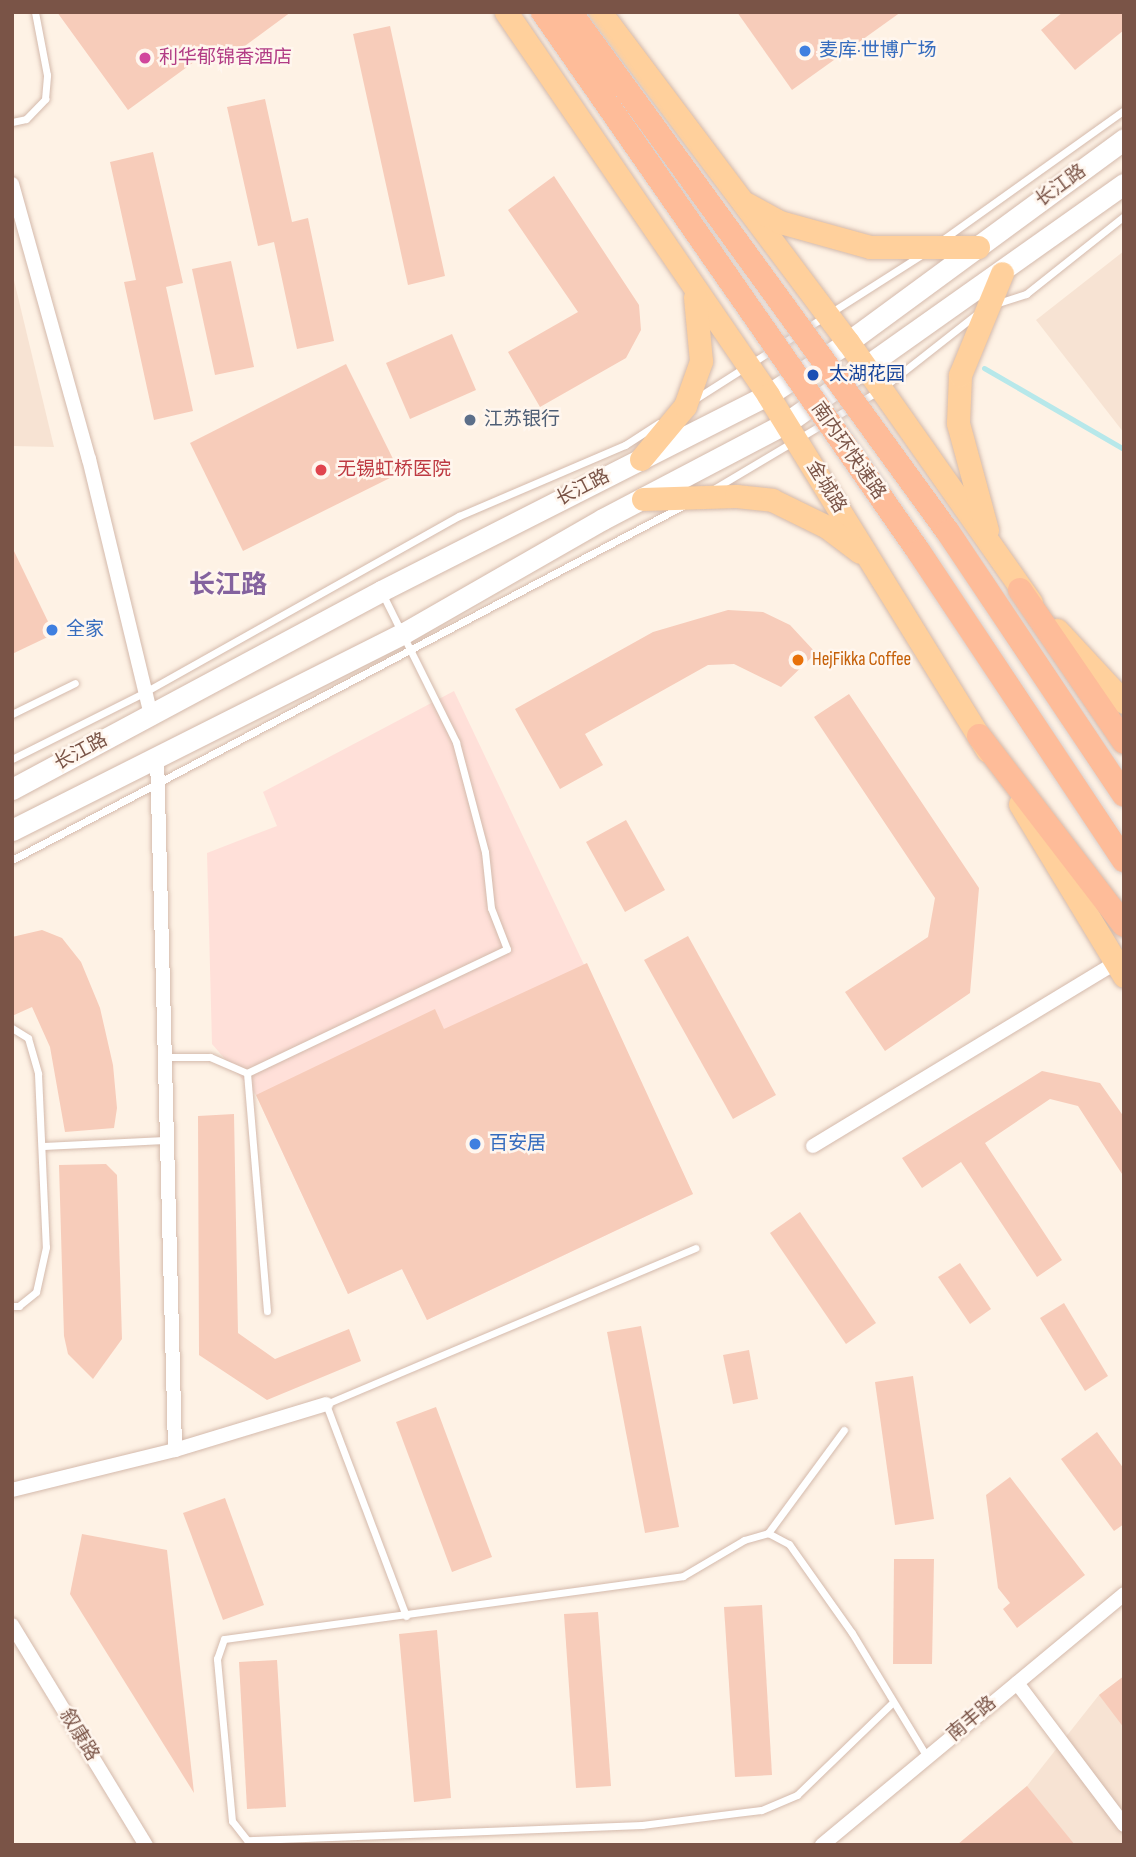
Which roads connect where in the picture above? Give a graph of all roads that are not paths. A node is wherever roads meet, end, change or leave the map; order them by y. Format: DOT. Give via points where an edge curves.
graph roads {
  1 [pos="35,12"];
  2 [pos="506,12"];
  3 [pos="543,12"];
  4 [pos="570,12"];
  5 [pos="600,12"];
  6 [pos="1124,110"];
  7 [pos="12,122"];
  8 [pos="1124,139"];
  9 [pos="12,184"];
  10 [pos="1124,184"];
  11 [pos="739,200"];
  12 [pos="1124,216"];
  13 [pos="978,247"];
  14 [pos="931,248"];
  15 [pos="1002,273"];
  16 [pos="692,283"];
  17 [pos="987,306"];
  18 [pos="827,315"];
  19 [pos="848,342"];
  20 [pos="748,367"];
  21 [pos="866,369"];
  22 [pos="880,390"];
  23 [pos="768,395"];
  24 [pos="685,406"];
  25 [pos="792,432"];
  26 [pos="641,459"];
  27 [pos="700,496"];
  28 [pos="643,499"];
  29 [pos="995,553"];
  30 [pos="871,560"];
  31 [pos="1020,590"];
  32 [pos="381,591"];
  33 [pos="408,642"];
  34 [pos="75,683"];
  35 [pos="145,692"];
  36 [pos="1124,702"];
  37 [pos="12,714"];
  38 [pos="151,716"];
  39 [pos="979,736"];
  40 [pos="1124,742"];
  41 [pos="157,756"];
  42 [pos="12,759"];
  43 [pos="157,783"];
  44 [pos="12,789"];
  45 [pos="1124,795"];
  46 [pos="12,830"];
  47 [pos="12,860"];
  48 [pos="1124,860"];
  49 [pos="1121,921"];
  50 [pos="1119,970"];
  51 [pos="12,1028"];
  52 [pos="165,1057"];
  53 [pos="247,1073"];
  54 [pos="167,1140"];
  55 [pos="42,1146"];
  56 [pos="813,1146"];
  57 [pos="695,1248"];
  58 [pos="12,1306"];
  59 [pos="267,1311"];
  60 [pos="326,1404"];
  61 [pos="844,1430"];
  62 [pos="175,1450"];
  63 [pos="12,1490"];
  64 [pos="768,1533"];
  65 [pos="1124,1594"];
  66 [pos="406,1616"];
  67 [pos="12,1625"];
  68 [pos="1017,1683"];
  69 [pos="892,1703"];
  70 [pos="927,1757"];
  71 [pos="1124,1825"];
  72 [pos="146,1845"];
  73 [pos="822,1845"];
  1 -- 7 [label="lane" via="47,75 45,99 26,119"];
  2 -- 16 [label="main road, 金城路"];
  3 -- 48 [label="highway, 南内环快速路, bridge" via="919,552"];
  4 -- 45 [label="highway, 南内环快速路, bridge" via="948,532"];
  5 -- 11 [label="main road"];
  6 -- 14 [label="lane, 长江路"];
  8 -- 13 [label="main road, 长江路"];
  9 -- 35 [label="street" via="89,458"];
  10 -- 15 [label="main road, 长江路"];
  11 -- 14 [label="main road" via="780,222 870,247"];
  11 -- 18 [label="main road"];
  12 -- 17 [label="lane, 长江路" via="1026,294"];
  13 -- 14 [label="main road"];
  13 -- 19 [label="main road, 长江路"];
  14 -- 18 [label="lane, 长江路"];
  15 -- 17 [label="main road"];
  15 -- 21 [label="main road, 长江路"];
  16 -- 20 [label="main road, 金城路"];
  16 -- 24 [label="main road" via="700,316 701,361"];
  17 -- 22 [label="lane, 长江路"];
  17 -- 29 [label="main road" via="960,375 958,424"];
  18 -- 19 [label="main road"];
  18 -- 20 [label="lane, 长江路"];
  19 -- 21 [label="main road"];
  19 -- 23 [label="main road, 长江路"];
  20 -- 23 [label="main road, 金城路"];
  20 -- 24 [label="lane, 长江路"];
  21 -- 22 [label="main road"];
  21 -- 25 [label="main road, 长江路"];
  22 -- 25 [label="lane, 长江路"];
  22 -- 29 [label="main road"];
  23 -- 25 [label="main road, 金城路"];
  23 -- 26 [label="main road, 长江路"];
  24 -- 26 [label="main road"];
  24 -- 35 [label="lane, 长江路" via="625,445 459,516"];
  25 -- 27 [label="lane, 长江路"];
  25 -- 28 [label="main road, 长江路"];
  25 -- 30 [label="main road, 金城路"];
  26 -- 32 [label="main road, 长江路"];
  27 -- 28 [label="main road"];
  27 -- 30 [label="main road" via="772,500 827,527"];
  27 -- 33 [label="lane, 长江路"];
  28 -- 33 [label="main road, 长江路"];
  29 -- 31 [label="main road"];
  30 -- 39 [label="main road, 金城路"];
  31 -- 36 [label="main road"];
  31 -- 40 [label="highway"];
  32 -- 33 [label="lane"];
  32 -- 38 [label="main road, 长江路"];
  33 -- 41 [label="main road, 长江路"];
  33 -- 43 [label="lane, 长江路"];
  33 -- 53 [label="lane" via="456,742 485,852 491,908 507,949"];
  34 -- 37 [label="lane"];
  35 -- 38 [label="street"];
  35 -- 42 [label="lane, 长江路"];
  38 -- 44 [label="main road, 长江路"];
  39 -- 49 [label="highway"];
  39 -- 50 [label="main road, 金城路"];
  41 -- 43 [label="street"];
  41 -- 46 [label="main road, 长江路"];
  43 -- 47 [label="lane, 长江路"];
  43 -- 52 [label="street"];
  50 -- 56 [label="street"];
  51 -- 55 [label="lane" via="28,1038 38,1074"];
  52 -- 53 [label="lane" via="211,1057"];
  52 -- 54 [label="street"];
  53 -- 59 [label="lane"];
  54 -- 55 [label="lane"];
  54 -- 62 [label="street"];
  55 -- 58 [label="lane" via="46,1247 36,1292 19,1306"];
  57 -- 60 [label="lane"];
  60 -- 62 [label="street"];
  60 -- 66 [label="lane"];
  61 -- 64 [label="lane"];
  62 -- 63 [label="street"];
  64 -- 66 [label="lane" via="744,1540 683,1576"];
  64 -- 69 [label="lane" via="789,1544 852,1633"];
  65 -- 68 [label="street, 南丰路"];
  66 -- 69 [label="lane" via="224,1639 218,1659 232,1821 247,1840 642,1825 761,1810 797,1796"];
  67 -- 72 [label="street, 叙康路"];
  68 -- 70 [label="street, 南丰路"];
  68 -- 71 [label="street"];
  69 -- 70 [label="lane"];
  70 -- 73 [label="street, 南丰路"];
}
